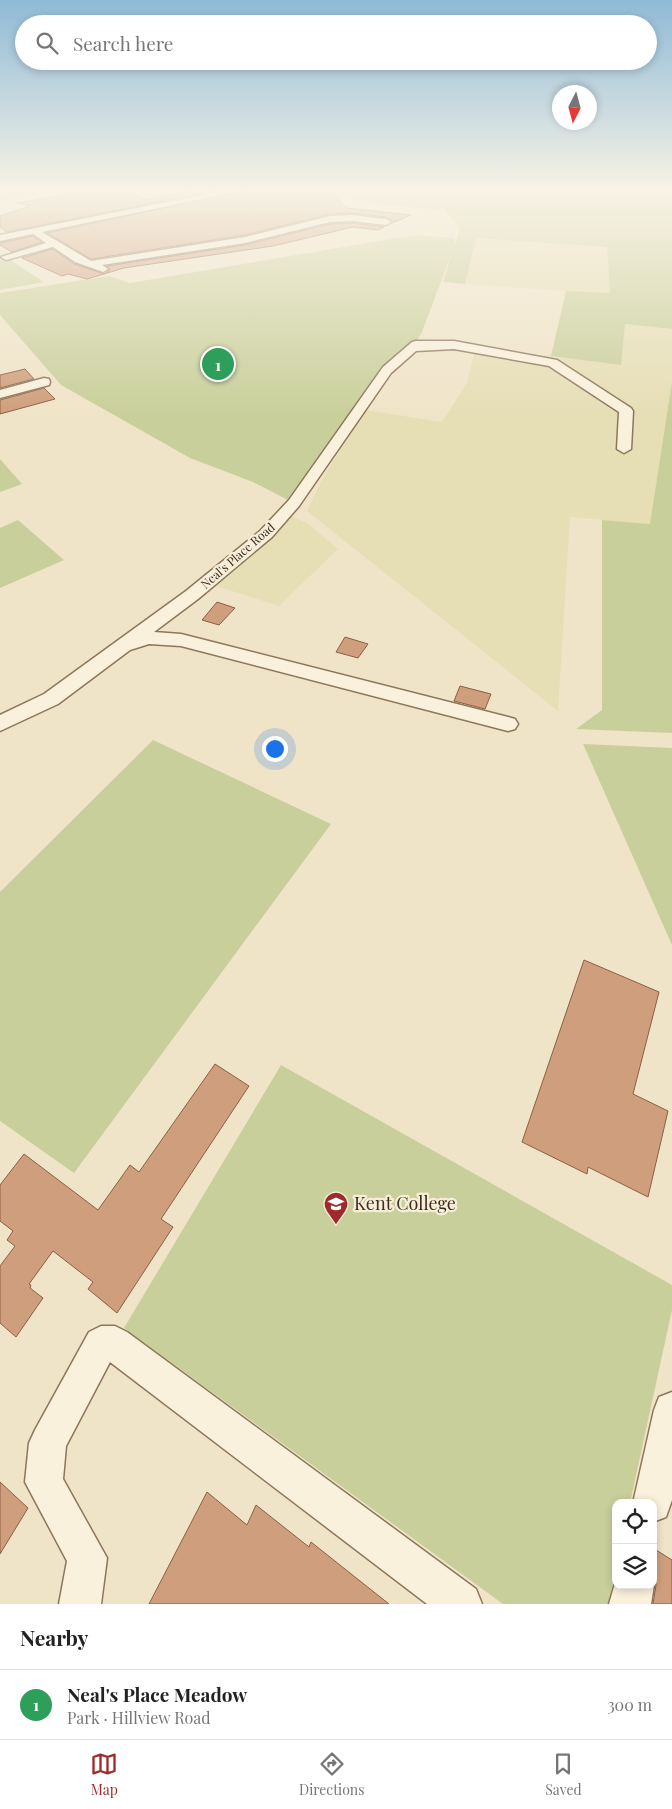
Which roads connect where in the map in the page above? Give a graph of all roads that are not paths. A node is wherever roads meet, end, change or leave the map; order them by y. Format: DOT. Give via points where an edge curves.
graph roads {
  1 [pos="90,264"];
  2 [pos="108,271"];
  3 [pos="44,382"];
  4 [pos="0,394"];
  5 [pos="624,449"];
  6 [pos="112,653"];
  7 [pos="0,724"];
  8 [pos="508,724"];
  9 [pos="672,1410"];
  10 [pos="653,1499"];
  11 [pos="633,1589"];
  12 [pos="80,1604"];
  13 [pos="461,1604"];
  14 [pos="630,1604"];
  1 -- 2 [label="street"];
  3 -- 4 [label="street"];
  5 -- 6 [label="street, Neal's Place Road" via="626,411 553,363 454,345 415,346 387,370 294,503 266,534 192,595"];
  6 -- 7 [label="street, Neal's Place Road" via="52,699"];
  6 -- 8 [label="street, Neal's Place Road" via="137,641 161,637"];
  9 -- 10 [label="street"];
  11 -- 14 [label="street"];
  12 -- 13 [label="street" via="87,1558 44,1482 48,1442 100,1344 115,1344"];
}
